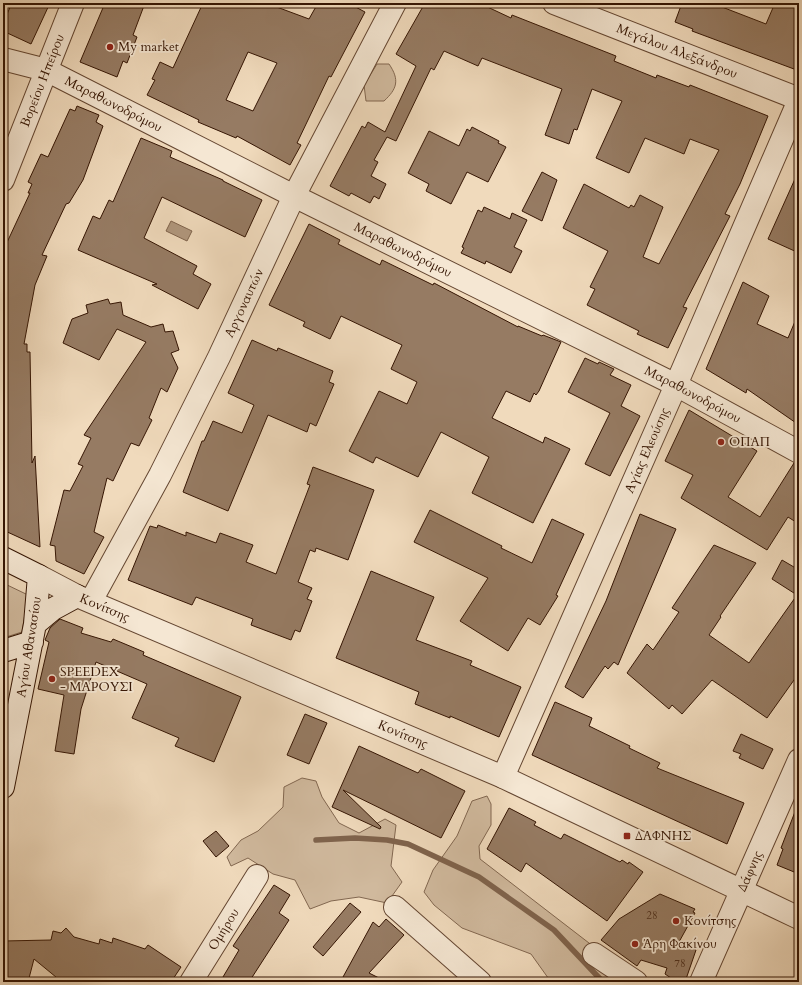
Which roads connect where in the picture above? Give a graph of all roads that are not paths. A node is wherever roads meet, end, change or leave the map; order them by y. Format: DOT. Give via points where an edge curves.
graph roads {
  1 [pos="73,3"];
  2 [pos="395,3"];
  3 [pos="554,3"];
  4 [pos="3,59"];
  5 [pos="46,70"];
  6 [pos="799,100"];
  7 [pos="3,180"];
  8 [pos="294,196"];
  9 [pos="676,385"];
  10 [pos="799,452"];
  11 [pos="3,558"];
  12 [pos="39,576"];
  13 [pos="84,598"];
  14 [pos="34,633"];
  15 [pos="3,651"];
  16 [pos="799,760"];
  17 [pos="503,777"];
  18 [pos="3,787"];
  19 [pos="257,876"];
  20 [pos="742,891"];
  21 [pos="395,907"];
  22 [pos="799,918"];
  23 [pos="594,954"];
  24 [pos="191,982"];
  25 [pos="480,982"];
  26 [pos="636,982"];
  27 [pos="701,982"];
  1 -- 5 [label="street, Βορείου Ηπείρου"];
  2 -- 8 [label="street, Αργοναυτών"];
  3 -- 6 [label="street, Μεγάλου Αλεξάνδρου"];
  4 -- 5 [label="street, Μαραθωνοδρόμου"];
  5 -- 7 [label="street, Βορείου Ηπείρου"];
  5 -- 8 [label="street, Μαραθωνοδρόμου"];
  6 -- 9 [label="street, Αγίας Ελεούσης"];
  8 -- 9 [label="street, Μαραθωνοδρόμου"];
  8 -- 13 [label="street, Αργοναυτών" via="219,357 160,475"];
  9 -- 10 [label="street, Μαραθωνοδρόμου"];
  9 -- 17 [label="street, Αγίας Ελεούσης"];
  11 -- 12 [label="street, Κονίτσης"];
  12 -- 13 [label="street, Κονίτσης"];
  12 -- 14 [label="street, Αγίου Αθανασίου"];
  13 -- 14 [label="street" via="53,609"];
  13 -- 17 [label="street, Κονίτσης"];
  14 -- 15 [label="street"];
  14 -- 18 [label="street, Αγίου Αθανασίου"];
  16 -- 20 [label="street, Δάφνης"];
  17 -- 20 [label="street, Κονίτσης"];
  19 -- 24 [label="street, Ομήρου"];
  20 -- 22 [label="street, Κονίτσης"];
  20 -- 27 [label="street, Δάφνης"];
  21 -- 25 [label="street"];
  23 -- 26 [label="street"];
}
